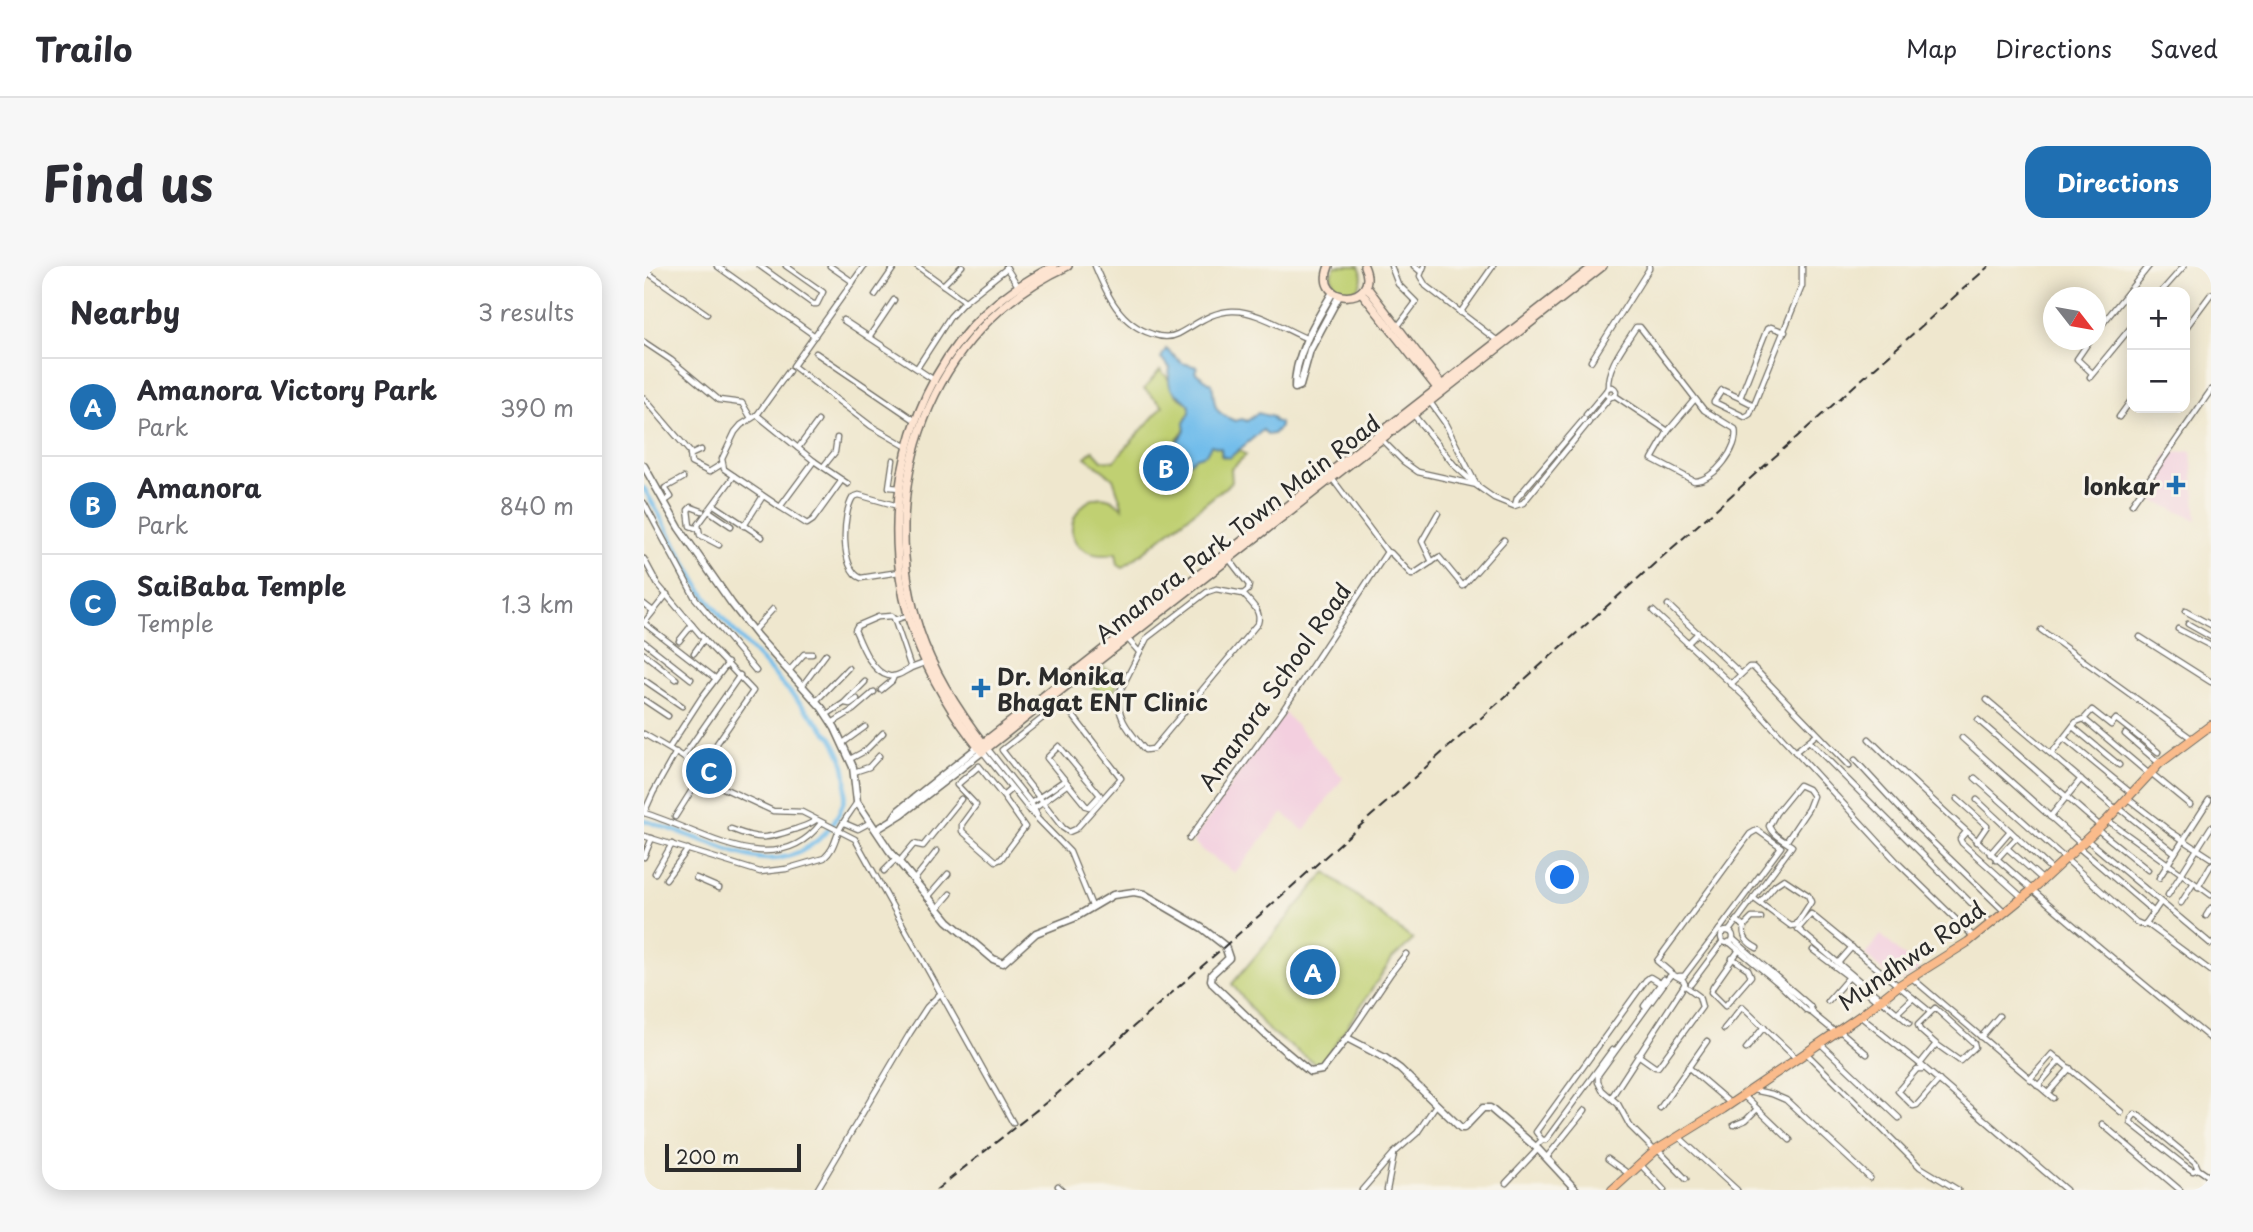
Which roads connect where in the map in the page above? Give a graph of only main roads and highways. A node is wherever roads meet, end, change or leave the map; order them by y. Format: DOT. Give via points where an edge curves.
graph roads {
  1 [pos="1054,266"];
  2 [pos="1068,266"];
  3 [pos="1328,266"];
  4 [pos="1364,266"];
  5 [pos="1594,266"];
  6 [pos="1603,266"];
  7 [pos="1363,289"];
  8 [pos="1020,290"];
  9 [pos="1501,342"];
  10 [pos="1440,386"];
  11 [pos="1412,412"];
  12 [pos="911,449"];
  13 [pos="905,475"];
  14 [pos="1330,476"];
  15 [pos="1125,636"];
  16 [pos="928,662"];
  17 [pos="2211,725"];
  18 [pos="1616,1189"];
  1 -- 8 [label="main road"];
  2 -- 8 [label="main road"];
  3 -- 7 [label="main road" via="1327,282 1336,294 1352,297"];
  4 -- 7 [label="main road"];
  5 -- 9 [label="main road, Amanora Park Town Main Road"];
  6 -- 9 [label="main road, Amanora Park Town Main Road"];
  7 -- 10 [label="main road"];
  7 -- 10 [label="main road"];
  8 -- 12 [label="main road" via="964,347 934,394"];
  8 -- 12 [label="main road" via="985,312 971,327 935,381 916,421"];
  9 -- 10 [label="main road, Amanora Park Town Main Road"];
  9 -- 11 [label="main road, Amanora Park Town Main Road"];
  10 -- 11 [label="main road, Amanora Park Town Main Road"];
  11 -- 14 [label="main road, Amanora Park Town Main Road"];
  11 -- 14 [label="main road, Amanora Park Town Main Road" via="1382,440"];
  12 -- 13 [label="main road"];
  13 -- 16 [label="main road" via="904,559"];
  13 -- 16 [label="main road" via="897,530 899,572 909,615"];
  14 -- 15 [label="main road, Amanora Park Town Main Road"];
  14 -- 15 [label="main road, Amanora Park Town Main Road"];
  15 -- 16 [label="main road, Amanora Park Town Main Road" via="983,748"];
  17 -- 18 [label="main road, Mundhwa Road" via="2159,764 2032,891 1974,937 1752,1090 1656,1150"];
}
